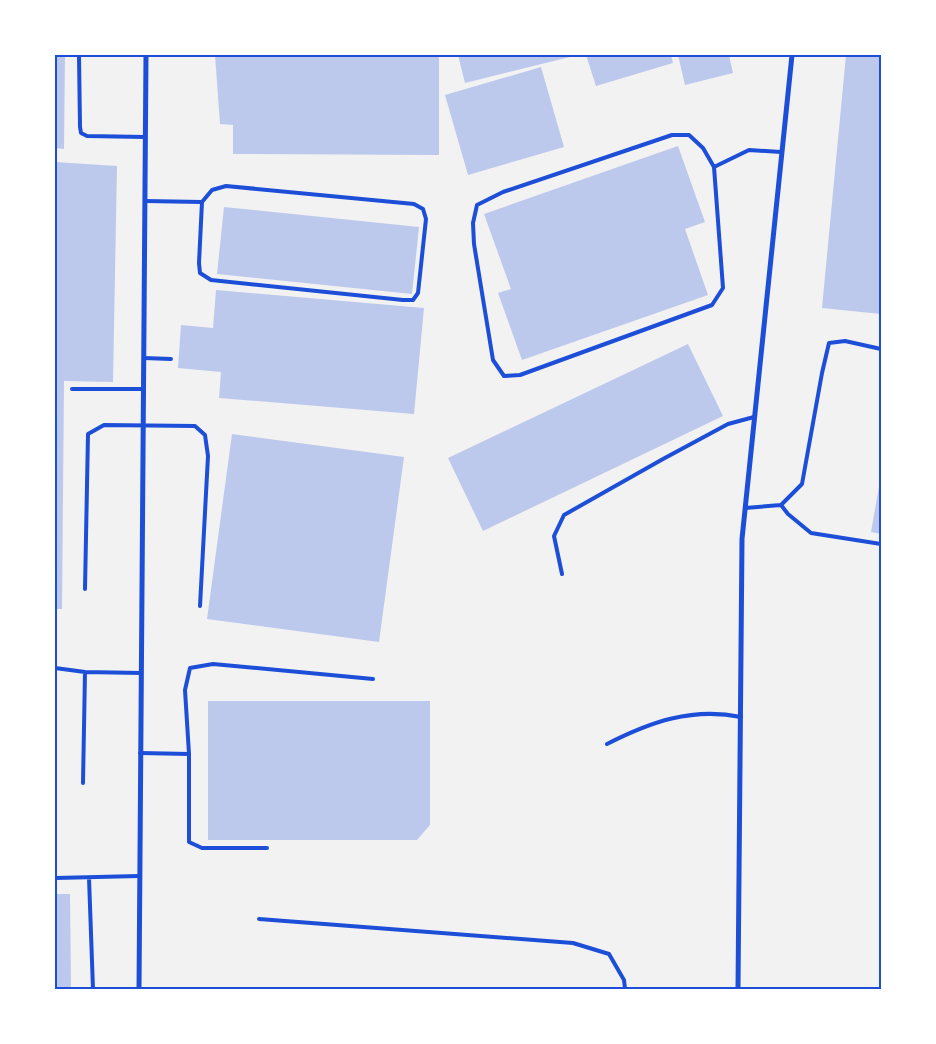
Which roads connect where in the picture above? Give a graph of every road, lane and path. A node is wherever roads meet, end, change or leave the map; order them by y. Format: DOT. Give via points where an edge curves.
graph roads {
  1 [pos="79,55"];
  2 [pos="146,55"];
  3 [pos="792,55"];
  4 [pos="145,137"];
  5 [pos="781,152"];
  6 [pos="714,167"];
  7 [pos="145,201"];
  8 [pos="202,202"];
  9 [pos="881,349"];
  10 [pos="144,358"];
  11 [pos="171,358"];
  12 [pos="72,389"];
  13 [pos="144,389"];
  14 [pos="754,417"];
  15 [pos="143,424"];
  16 [pos="781,505"];
  17 [pos="745,508"];
  18 [pos="881,544"];
  19 [pos="562,574"];
  20 [pos="85,589"];
  21 [pos="200,606"];
  22 [pos="55,668"];
  23 [pos="85,672"];
  24 [pos="141,673"];
  25 [pos="373,680"];
  26 [pos="740,716"];
  27 [pos="608,744"];
  28 [pos="140,753"];
  29 [pos="189,754"];
  30 [pos="83,783"];
  31 [pos="266,848"];
  32 [pos="139,876"];
  33 [pos="55,878"];
  34 [pos="89,878"];
  35 [pos="260,919"];
  36 [pos="93,989"];
  37 [pos="139,989"];
  38 [pos="624,989"];
  39 [pos="738,989"];
  1 -- 4 [label="lane" via="81,133 87,136"];
  2 -- 4 [label="street"];
  3 -- 5 [label="street"];
  4 -- 7 [label="street"];
  5 -- 6 [label="lane" via="749,150"];
  5 -- 14 [label="street"];
  6 -- 6 [label="lane" via="703,148 689,135 672,135 503,192 477,205 473,223 476,254 493,360 504,376 520,375 712,304 723,288"];
  7 -- 8 [label="lane"];
  7 -- 10 [label="street"];
  8 -- 8 [label="lane" via="212,190 226,186 414,204 423,209 426,220 418,293 413,300 403,300 211,280 200,272"];
  9 -- 16 [label="lane" via="845,341 829,343 802,484"];
  10 -- 11 [label="lane"];
  10 -- 13 [label="street"];
  12 -- 13 [label="lane"];
  13 -- 15 [label="street"];
  14 -- 17 [label="street"];
  14 -- 19 [label="lane" via="728,424 564,515 554,536"];
  15 -- 20 [label="lane" via="104,425 88,434"];
  15 -- 21 [label="lane" via="194,426 204,435 208,456"];
  15 -- 24 [label="street"];
  16 -- 17 [label="lane"];
  16 -- 18 [label="lane" via="811,533"];
  17 -- 26 [label="street"];
  22 -- 23 [label="lane"];
  23 -- 24 [label="lane"];
  23 -- 30 [label="lane"];
  24 -- 28 [label="street"];
  25 -- 29 [label="lane" via="213,664 190,668 185,690"];
  26 -- 27 [label="lane" via="722,713 678,716 637,729"];
  26 -- 39 [label="street"];
  28 -- 29 [label="lane"];
  28 -- 32 [label="street"];
  29 -- 31 [label="lane" via="189,842 202,848"];
  32 -- 34 [label="lane"];
  32 -- 37 [label="street"];
  33 -- 34 [label="lane"];
  34 -- 36 [label="lane"];
  35 -- 38 [label="lane" via="573,943 609,954 624,980"];
}
